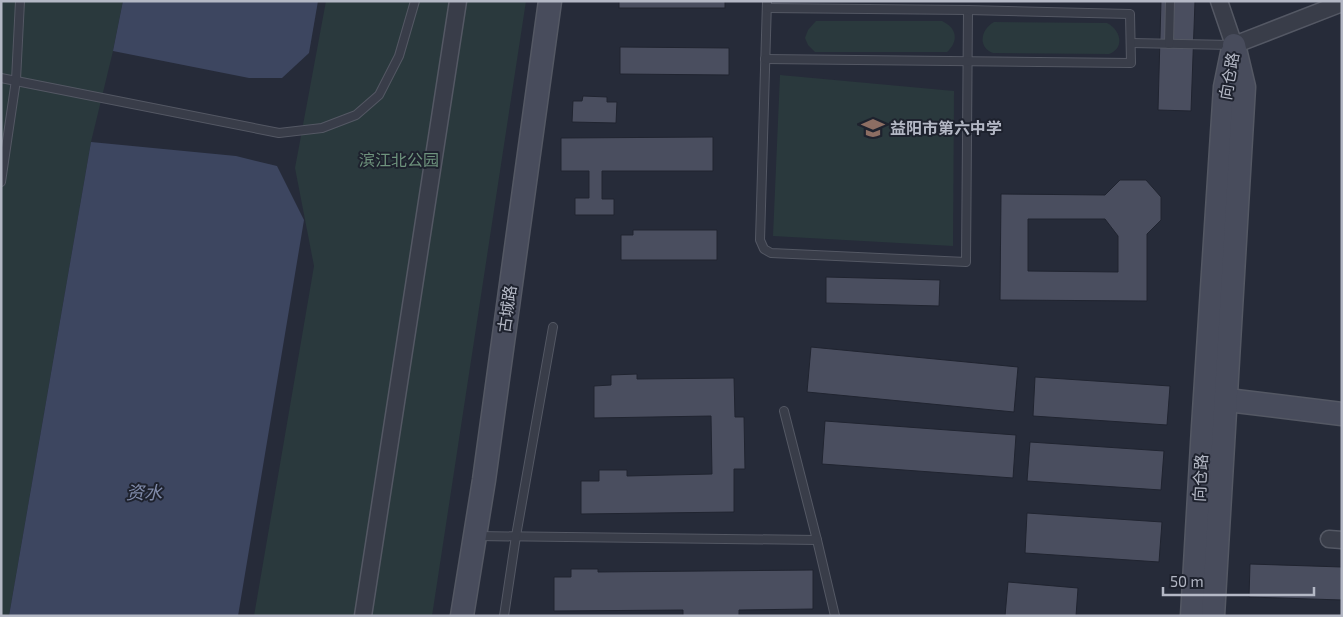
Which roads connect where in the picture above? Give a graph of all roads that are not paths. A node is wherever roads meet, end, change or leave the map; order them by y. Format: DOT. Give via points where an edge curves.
graph roads {
  1 [pos="20,1"];
  2 [pos="415,1"];
  3 [pos="458,1"];
  4 [pos="550,1"];
  5 [pos="993,1"];
  6 [pos="1170,1"];
  7 [pos="1219,1"];
  8 [pos="1342,3"];
  9 [pos="767,5"];
  10 [pos="968,10"];
  11 [pos="993,11"];
  12 [pos="1131,43"];
  13 [pos="1169,44"];
  14 [pos="1234,45"];
  15 [pos="765,59"];
  16 [pos="967,61"];
  17 [pos="1,78"];
  18 [pos="16,80"];
  19 [pos="1,182"];
  20 [pos="554,327"];
  21 [pos="1215,399"];
  22 [pos="784,411"];
  23 [pos="1342,414"];
  24 [pos="475,536"];
  25 [pos="516,536"];
  26 [pos="817,540"];
  27 [pos="363,616"];
  28 [pos="462,616"];
  29 [pos="504,616"];
  30 [pos="835,616"];
  31 [pos="1192,616"];
  32 [pos="1213,616"];
  1 -- 18 [label="lane"];
  2 -- 18 [label="lane" via="398,56 379,95 356,115 322,128 279,132"];
  3 -- 27 [label="street"];
  4 -- 24 [label="street, 古城路"];
  5 -- 11 [label="lane"];
  6 -- 13 [label="lane"];
  7 -- 14 [label="street"];
  8 -- 14 [label="street"];
  9 -- 10 [label="lane"];
  9 -- 15 [label="lane"];
  10 -- 11 [label="lane"];
  10 -- 16 [label="lane"];
  11 -- 12 [label="lane" via="1130,14"];
  12 -- 13 [label="lane"];
  12 -- 16 [label="lane" via="1131,63"];
  13 -- 14 [label="lane"];
  14 -- 21 [label="street, 向仓路" via="1244,87"];
  15 -- 16 [label="lane"];
  15 -- 16 [label="lane" via="760,240 764,248 771,253 966,262"];
  17 -- 18 [label="lane"];
  18 -- 19 [label="lane"];
  20 -- 25 [label="lane"];
  21 -- 23 [label="street"];
  21 -- 31 [label="street, 向仓路"];
  21 -- 32 [label="street, 向仓路"];
  22 -- 26 [label="lane"];
  24 -- 25 [label="lane"];
  24 -- 28 [label="street, 古城路"];
  25 -- 26 [label="lane"];
  25 -- 29 [label="lane"];
  26 -- 30 [label="lane"];
}
